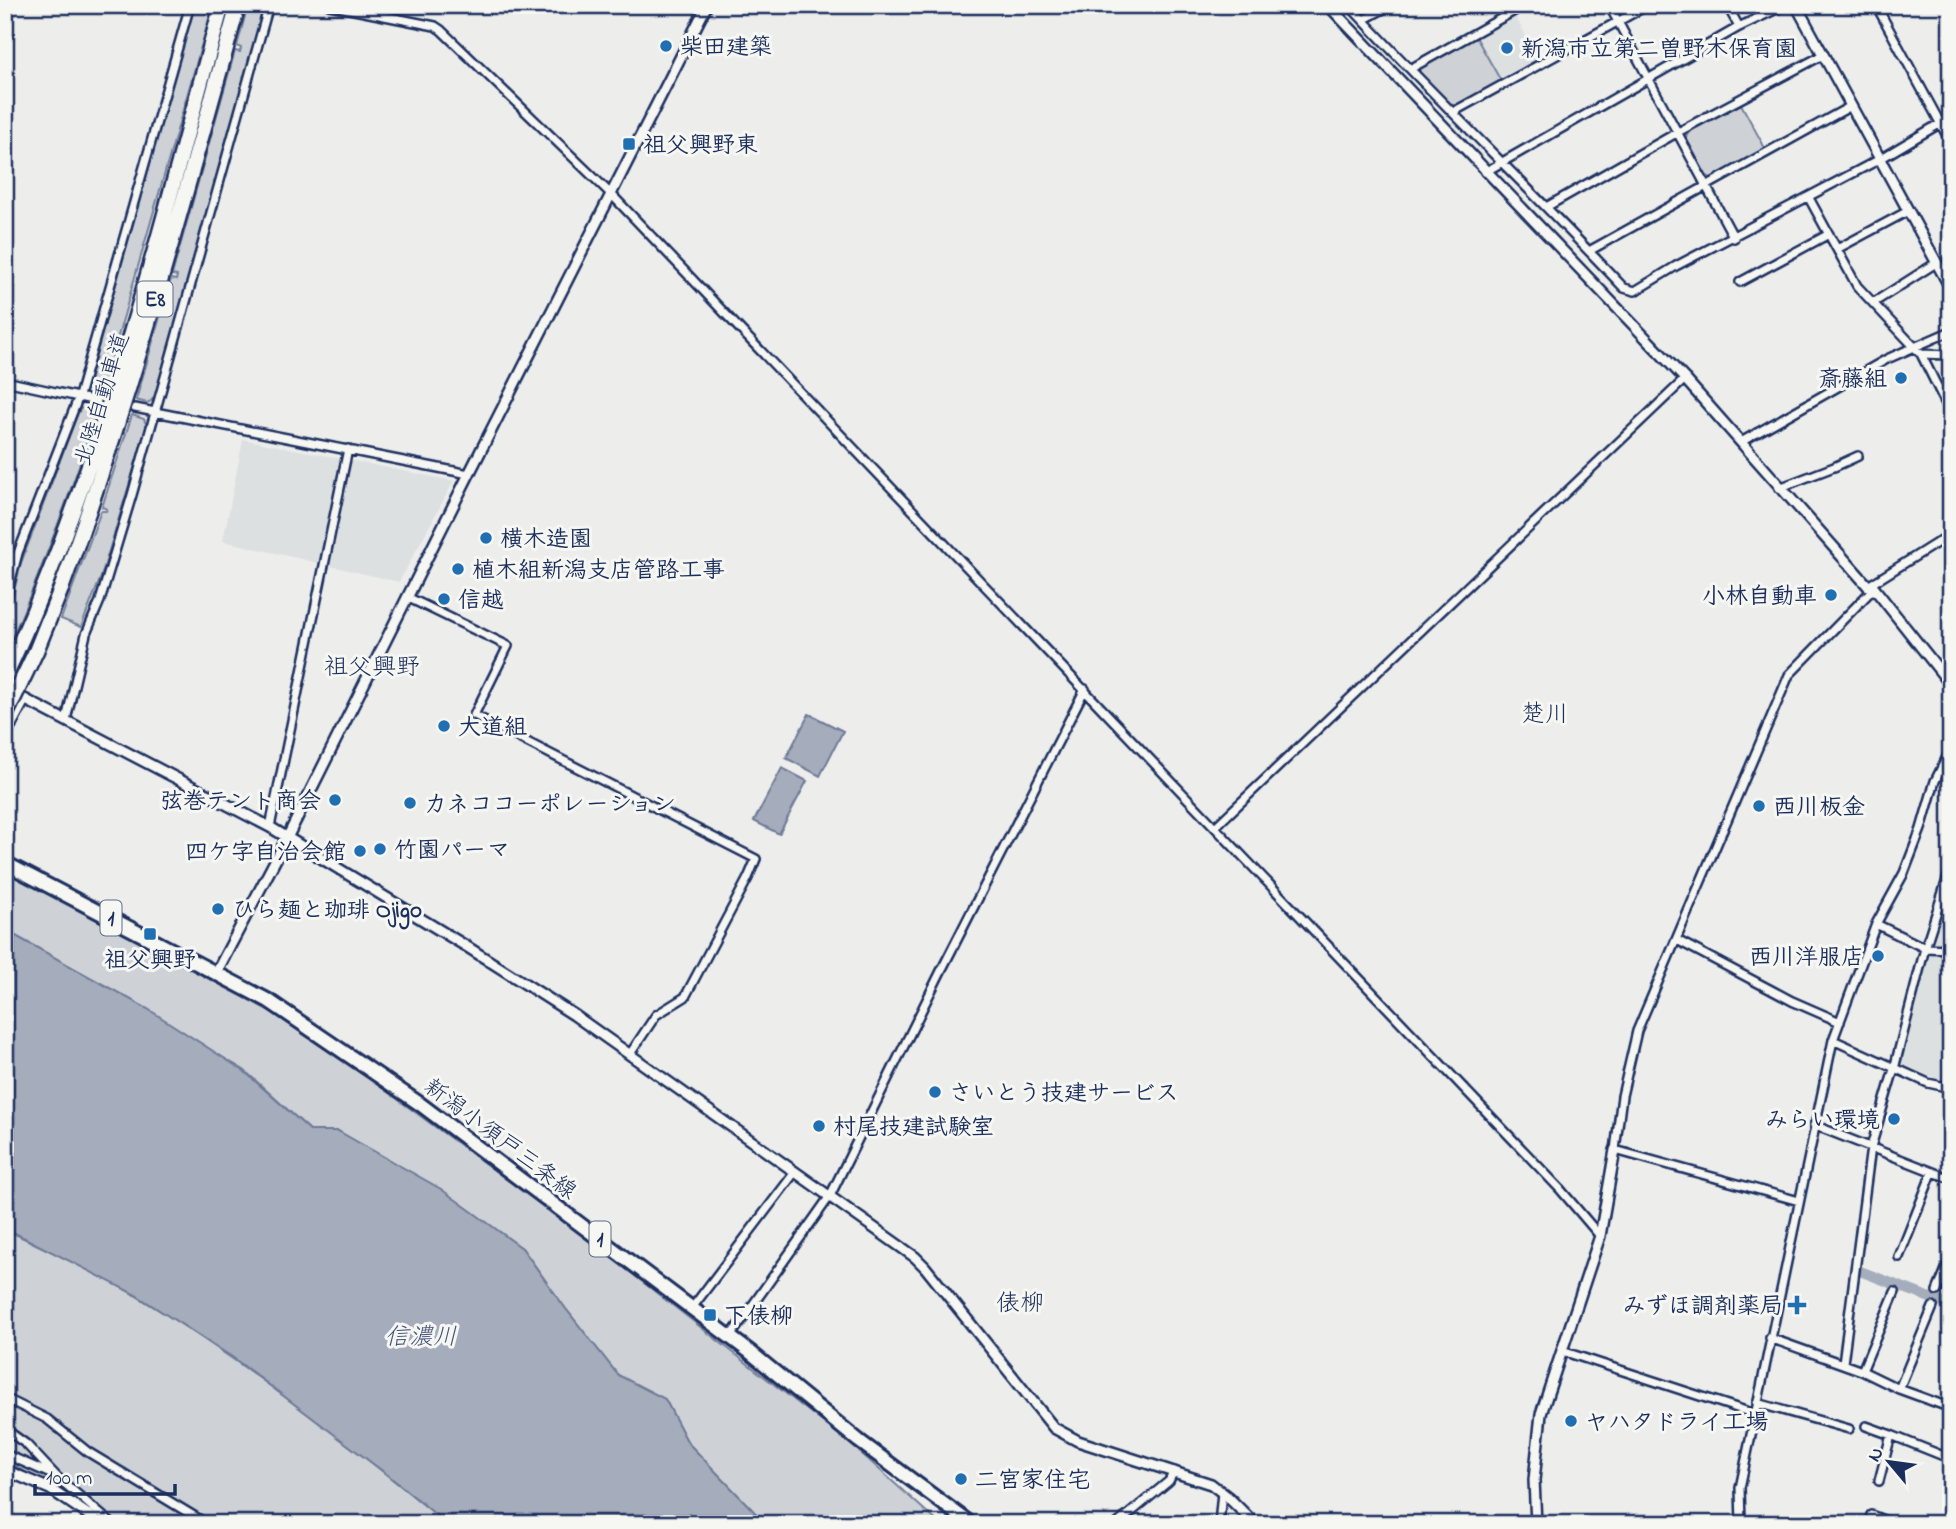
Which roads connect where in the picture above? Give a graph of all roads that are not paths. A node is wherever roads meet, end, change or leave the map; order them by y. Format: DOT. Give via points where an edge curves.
graph roads {
  1 [pos="190,5"];
  2 [pos="222,5"];
  3 [pos="238,5"];
  4 [pos="268,5"];
  5 [pos="329,5"];
  6 [pos="707,5"];
  7 [pos="1328,5"];
  8 [pos="1349,5"];
  9 [pos="1391,5"];
  10 [pos="1525,5"];
  11 [pos="1609,5"];
  12 [pos="1648,5"];
  13 [pos="1727,5"];
  14 [pos="1785,5"];
  15 [pos="1796,5"];
  16 [pos="1876,5"];
  17 [pos="1363,20"];
  18 [pos="1618,22"];
  19 [pos="1739,27"];
  20 [pos="1823,55"];
  21 [pos="1410,69"];
  22 [pos="1649,80"];
  23 [pos="1851,106"];
  24 [pos="1453,112"];
  25 [pos="1951,117"];
  26 [pos="1939,122"];
  27 [pos="1678,132"];
  28 [pos="1951,143"];
  29 [pos="1880,159"];
  30 [pos="1500,162"];
  31 [pos="1485,172"];
  32 [pos="1706,187"];
  33 [pos="612,195"];
  34 [pos="1809,198"];
  35 [pos="1548,206"];
  36 [pos="1908,211"];
  37 [pos="1829,234"];
  38 [pos="1734,238"];
  39 [pos="1837,250"];
  40 [pos="1589,251"];
  41 [pos="1936,263"];
  42 [pos="1740,282"];
  43 [pos="1951,289"];
  44 [pos="1873,303"];
  45 [pos="1951,331"];
  46 [pos="1914,346"];
  47 [pos="1921,354"];
  48 [pos="1951,355"];
  49 [pos="1685,379"];
  50 [pos="5,381"];
  51 [pos="79,396"];
  52 [pos="97,401"];
  53 [pos="135,408"];
  54 [pos="154,411"];
  55 [pos="1951,414"];
  56 [pos="1741,442"];
  57 [pos="348,449"];
  58 [pos="1858,456"];
  59 [pos="469,474"];
  60 [pos="1779,488"];
  61 [pos="1951,534"];
  62 [pos="1871,587"];
  63 [pos="407,597"];
  64 [pos="5,602"];
  65 [pos="5,676"];
  66 [pos="1951,685"];
  67 [pos="5,689"];
  68 [pos="1085,689"];
  69 [pos="26,699"];
  70 [pos="5,716"];
  71 [pos="66,720"];
  72 [pos="5,738"];
  73 [pos="1951,749"];
  74 [pos="1216,826"];
  75 [pos="270,827"];
  76 [pos="287,838"];
  77 [pos="5,863"];
  78 [pos="1951,867"];
  79 [pos="1876,924"];
  80 [pos="1677,940"];
  81 [pos="1925,948"];
  82 [pos="1951,949"];
  83 [pos="216,973"];
  84 [pos="1840,1022"];
  85 [pos="1833,1040"];
  86 [pos="630,1054"];
  87 [pos="1894,1069"];
  88 [pos="1951,1088"];
  89 [pos="1814,1125"];
  90 [pos="1871,1147"];
  91 [pos="1615,1150"];
  92 [pos="795,1172"];
  93 [pos="1932,1172"];
  94 [pos="1951,1179"];
  95 [pos="830,1196"];
  96 [pos="1799,1201"];
  97 [pos="1600,1236"];
  98 [pos="1899,1257"];
  99 [pos="1951,1257"];
  100 [pos="1895,1292"];
  101 [pos="1937,1292"];
  102 [pos="1933,1307"];
  103 [pos="692,1308"];
  104 [pos="730,1337"];
  105 [pos="1770,1338"];
  106 [pos="1562,1351"];
  107 [pos="1843,1363"];
  108 [pos="1862,1371"];
  109 [pos="1899,1389"];
  110 [pos="5,1398"];
  111 [pos="1757,1403"];
  112 [pos="1951,1408"];
  113 [pos="1755,1414"];
  114 [pos="1867,1426"];
  115 [pos="5,1429"];
  116 [pos="1849,1429"];
  117 [pos="1891,1435"];
  118 [pos="5,1454"];
  119 [pos="1951,1459"];
  120 [pos="5,1469"];
  121 [pos="1174,1471"];
  122 [pos="57,1477"];
  123 [pos="1879,1481"];
  124 [pos="1222,1492"];
  125 [pos="1871,1514"];
  126 [pos="1883,1522"];
  127 [pos="102,1524"];
  128 [pos="112,1524"];
  129 [pos="206,1524"];
  130 [pos="971,1524"];
  131 [pos="1117,1524"];
  132 [pos="1219,1524"];
  133 [pos="1255,1524"];
  134 [pos="1536,1524"];
  135 [pos="1741,1524"];
  136 [pos="1894,1524"];
  1 -- 51 [label="street"];
  2 -- 65 [label="highway, 北陸自動車道 / E8" via="113,390 77,501"];
  3 -- 70 [label="highway, 北陸自動車道 / E8, bridge" via="91,506 36,652"];
  4 -- 54 [label="street"];
  5 -- 33 [label="street" via="441,30"];
  6 -- 33 [label="street"];
  7 -- 31 [label="street"];
  8 -- 17 [label="street"];
  9 -- 17 [label="street"];
  10 -- 21 [label="street"];
  11 -- 18 [label="street"];
  12 -- 18 [label="street"];
  13 -- 19 [label="street"];
  14 -- 19 [label="street"];
  15 -- 20 [label="street"];
  16 -- 26 [label="street"];
  17 -- 21 [label="street"];
  18 -- 22 [label="street"];
  18 -- 24 [label="street"];
  19 -- 22 [label="street"];
  20 -- 23 [label="street"];
  20 -- 27 [label="street"];
  21 -- 24 [label="street"];
  22 -- 27 [label="street"];
  22 -- 30 [label="street"];
  23 -- 29 [label="street"];
  23 -- 32 [label="street"];
  24 -- 30 [label="street"];
  25 -- 26 [label="street"];
  26 -- 28 [label="street"];
  26 -- 29 [label="street"];
  27 -- 32 [label="street"];
  27 -- 35 [label="street"];
  29 -- 34 [label="street"];
  29 -- 36 [label="street"];
  30 -- 31 [label="street"];
  30 -- 35 [label="street"];
  31 -- 49 [label="street"];
  32 -- 38 [label="street"];
  32 -- 40 [label="street"];
  33 -- 59 [label="street"];
  33 -- 68 [label="street"];
  34 -- 37 [label="street"];
  34 -- 38 [label="street"];
  35 -- 40 [label="street"];
  36 -- 39 [label="street"];
  36 -- 41 [label="street"];
  37 -- 39 [label="street"];
  37 -- 42 [label="street"];
  38 -- 40 [label="street" via="1635,291 1624,288"];
  39 -- 44 [label="street" via="1857,286"];
  41 -- 43 [label="street"];
  41 -- 44 [label="street"];
  44 -- 46 [label="street"];
  45 -- 46 [label="street"];
  46 -- 47 [label="street"];
  46 -- 56 [label="street"];
  47 -- 48 [label="street"];
  47 -- 55 [label="street"];
  49 -- 56 [label="street"];
  49 -- 74 [label="street"];
  50 -- 51 [label="street"];
  51 -- 52 [label="street"];
  51 -- 64 [label="street" via="18,554"];
  53 -- 54 [label="street"];
  54 -- 57 [label="street"];
  54 -- 71 [label="street" via="108,575 86,634"];
  56 -- 60 [label="street"];
  57 -- 59 [label="street"];
  57 -- 75 [label="street"];
  58 -- 60 [label="street"];
  59 -- 63 [label="street"];
  60 -- 62 [label="street"];
  61 -- 62 [label="street"];
  62 -- 66 [label="street"];
  62 -- 80 [label="street" via="1789,675"];
  63 -- 76 [label="street"];
  63 -- 86 [label="street" via="508,646 474,715 756,859 685,997 656,1015"];
  67 -- 69 [label="street"];
  68 -- 74 [label="street"];
  68 -- 95 [label="street"];
  69 -- 71 [label="street"];
  69 -- 72 [label="street"];
  71 -- 75 [label="street"];
  73 -- 79 [label="street" via="1935,781 1904,873"];
  74 -- 97 [label="street"];
  75 -- 76 [label="street"];
  76 -- 83 [label="street"];
  76 -- 86 [label="street" via="481,956"];
  77 -- 83 [label="main road, 新潟小須戸三条線 / 1"];
  78 -- 81 [label="street"];
  79 -- 81 [label="street"];
  79 -- 84 [label="street"];
  80 -- 84 [label="street"];
  80 -- 91 [label="street" via="1637,1031"];
  81 -- 82 [label="street"];
  81 -- 87 [label="street"];
  83 -- 103 [label="main road, 新潟小須戸三条線 / 1" via="269,1000 420,1104"];
  84 -- 85 [label="street"];
  85 -- 87 [label="street"];
  85 -- 89 [label="street"];
  86 -- 92 [label="street"];
  87 -- 88 [label="street"];
  87 -- 90 [label="street"];
  89 -- 90 [label="street"];
  89 -- 96 [label="street"];
  90 -- 93 [label="street"];
  90 -- 107 [label="street"];
  91 -- 96 [label="street"];
  91 -- 97 [label="street"];
  92 -- 95 [label="street"];
  92 -- 103 [label="street"];
  93 -- 94 [label="street"];
  93 -- 98 [label="street"];
  95 -- 104 [label="street"];
  95 -- 121 [label="street" via="925,1267 1054,1428 1079,1441"];
  96 -- 105 [label="street"];
  97 -- 106 [label="street"];
  99 -- 101 [label="street"];
  100 -- 108 [label="street"];
  102 -- 109 [label="street"];
  103 -- 104 [label="main road, 新潟小須戸三条線 / 1"];
  104 -- 130 [label="main road, 新潟小須戸三条線 / 1"];
  105 -- 107 [label="street"];
  105 -- 111 [label="street"];
  106 -- 113 [label="street"];
  106 -- 134 [label="street" via="1537,1437"];
  107 -- 108 [label="street"];
  108 -- 109 [label="street"];
  109 -- 112 [label="street"];
  110 -- 129 [label="street" via="47,1419 88,1451"];
  111 -- 113 [label="street"];
  111 -- 116 [label="street"];
  113 -- 135 [label="street" via="1740,1488"];
  114 -- 117 [label="street"];
  115 -- 122 [label="street"];
  117 -- 119 [label="street"];
  117 -- 123 [label="street"];
  118 -- 122 [label="street"];
  120 -- 127 [label="street" via="50,1489"];
  121 -- 124 [label="street"];
  121 -- 131 [label="street" via="1169,1481"];
  122 -- 128 [label="street"];
  124 -- 132 [label="street"];
  124 -- 133 [label="street"];
  125 -- 126 [label="street"];
  126 -- 136 [label="street"];
}
